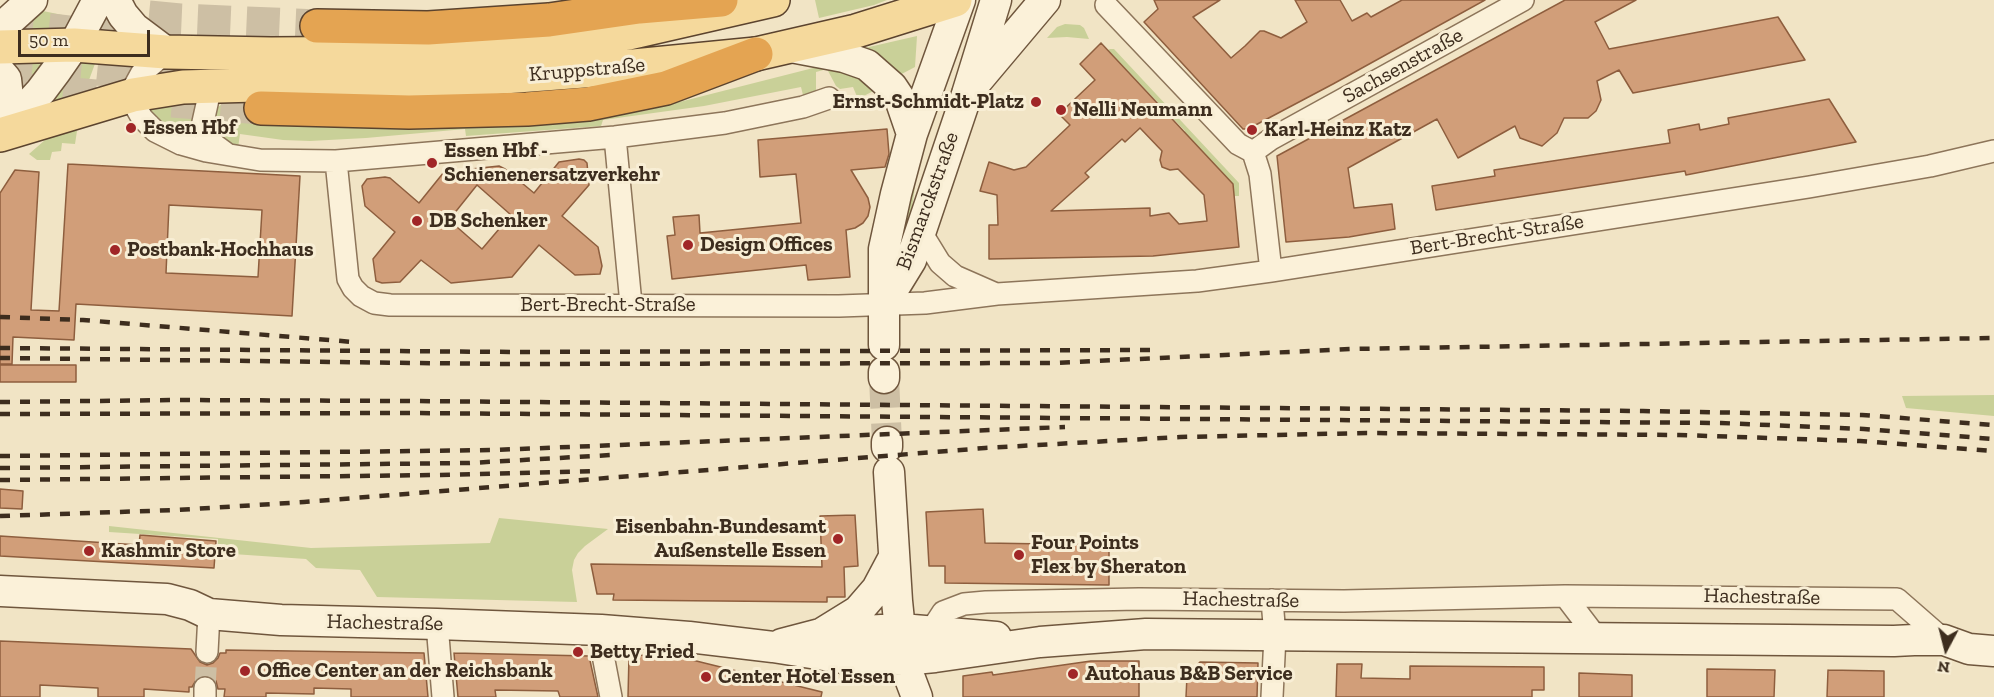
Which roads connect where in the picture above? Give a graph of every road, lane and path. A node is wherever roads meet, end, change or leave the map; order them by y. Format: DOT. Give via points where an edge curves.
graph roads {
  1 [pos="32,0"];
  2 [pos="98,0"];
  3 [pos="115,0"];
  4 [pos="721,0"];
  5 [pos="773,0"];
  6 [pos="955,0"];
  7 [pos="960,0"];
  8 [pos="996,0"];
  9 [pos="1045,0"];
  10 [pos="1523,0"];
  11 [pos="1106,5"];
  12 [pos="316,26"];
  13 [pos="0,29"];
  14 [pos="74,45"];
  15 [pos="0,47"];
  16 [pos="791,47"];
  17 [pos="166,52"];
  18 [pos="756,54"];
  19 [pos="0,72"];
  20 [pos="211,86"];
  21 [pos="967,94"];
  22 [pos="133,95"];
  23 [pos="829,98"];
  24 [pos="261,108"];
  25 [pos="912,134"];
  26 [pos="0,135"];
  27 [pos="615,137"];
  28 [pos="1253,152"];
  29 [pos="1994,152"];
  30 [pos="228,155"];
  31 [pos="336,161"];
  32 [pos="921,232"];
  33 [pos="1271,272"];
  34 [pos="997,294"];
  35 [pos="631,304"];
  36 [pos="884,304"];
  37 [pos="884,365"];
  38 [pos="888,454"];
  39 [pos="894,557"];
  40 [pos="0,591"];
  41 [pos="1564,596"];
  42 [pos="1272,600"];
  43 [pos="209,614"];
  44 [pos="437,624"];
  45 [pos="901,629"];
  46 [pos="601,630"];
  47 [pos="930,632"];
  48 [pos="1994,632"];
  49 [pos="824,633"];
  50 [pos="1275,636"];
  51 [pos="1597,638"];
  52 [pos="1944,640"];
  53 [pos="1040,642"];
  54 [pos="773,647"];
  55 [pos="1994,651"];
  56 [pos="207,652"];
  57 [pos="903,660"];
  58 [pos="443,697"];
  59 [pos="611,697"];
  60 [pos="895,697"];
  61 [pos="917,697"];
  62 [pos="1272,697"];
  1 -- 13 [label="street"];
  2 -- 14 [label="street"];
  3 -- 17 [label="street" via="134,28"];
  4 -- 12 [label="highway" via="538,21 428,28"];
  5 -- 17 [label="main road, Kruppstraße" via="629,33 479,50 330,55"];
  6 -- 16 [label="main road, Kruppstraße" via="886,23"];
  7 -- 25 [label="street, Bismarckstraße"];
  8 -- 21 [label="street, Bismarckstraße"];
  9 -- 21 [label="street"];
  10 -- 28 [label="street, Sachsenstraße"];
  11 -- 28 [label="street" via="1238,144"];
  14 -- 15 [label="main road, Kruppstraße"];
  14 -- 17 [label="main road, Kruppstraße"];
  14 -- 26 [label="street" via="41,91"];
  16 -- 18 [label="main road, Kruppstraße"];
  16 -- 25 [label="street" via="867,65 900,99"];
  17 -- 22 [label="street" via="141,74"];
  18 -- 20 [label="main road, Kruppstraße" via="477,79"];
  18 -- 24 [label="highway" via="666,88 588,104 431,112"];
  19 -- 26 [label="street" via="6,79 8,98"];
  20 -- 22 [label="main road, Kruppstraße"];
  20 -- 30 [label="street" via="204,131 208,140"];
  21 -- 32 [label="street, Bismarckstraße"];
  22 -- 26 [label="main road, Kruppstraße"];
  22 -- 30 [label="street" via="136,111 164,137"];
  23 -- 27 [label="street" via="725,123"];
  25 -- 36 [label="street, Bismarckstraße" via="884,249"];
  27 -- 31 [label="street"];
  27 -- 35 [label="street"];
  28 -- 33 [label="street" via="1260,174"];
  29 -- 33 [label="street, Bert-Brecht-Straße" via="1820,185"];
  30 -- 31 [label="street" via="260,160"];
  31 -- 35 [label="street, Bert-Brecht-Straße" via="348,279 352,288 374,303"];
  32 -- 34 [label="street, Bert-Brecht-Straße" via="940,263 955,276"];
  32 -- 36 [label="street, Bismarckstraße" via="911,260"];
  33 -- 34 [label="street, Bert-Brecht-Straße" via="1197,281"];
  34 -- 36 [label="street, Bert-Brecht-Straße"];
  35 -- 36 [label="street, Bert-Brecht-Straße"];
  36 -- 37 [label="street"];
  38 -- 39 [label="street"];
  39 -- 45 [label="street"];
  39 -- 49 [label="street" via="877,589 858,611"];
  40 -- 43 [label="street, Hachestraße" via="166,599 190,604"];
  41 -- 42 [label="street, Hachestraße"];
  41 -- 51 [label="street"];
  41 -- 52 [label="street, Hachestraße" via="1897,599"];
  42 -- 47 [label="street, Hachestraße" via="964,604 943,612"];
  42 -- 50 [label="street"];
  43 -- 44 [label="street, Hachestraße" via="281,621"];
  43 -- 56 [label="street"];
  44 -- 46 [label="street, Hachestraße"];
  44 -- 58 [label="street"];
  45 -- 47 [label="street, Hachestraße"];
  45 -- 49 [label="street, Hachestraße"];
  45 -- 57 [label="street"];
  46 -- 54 [label="street, Hachestraße"];
  46 -- 59 [label="street"];
  47 -- 53 [label="street, Hachestraße"];
  48 -- 52 [label="street, Hachestraße" via="1969,632"];
  49 -- 54 [label="street, Hachestraße"];
  50 -- 51 [label="street, Hachestraße"];
  50 -- 53 [label="street, Hachestraße" via="1146,634"];
  50 -- 62 [label="street"];
  51 -- 52 [label="street, Hachestraße"];
  52 -- 55 [label="street, Hachestraße" via="1969,649"];
  53 -- 57 [label="street, Hachestraße"];
  54 -- 57 [label="street, Hachestraße" via="849,659"];
  57 -- 60 [label="street"];
  57 -- 61 [label="street"];
}
